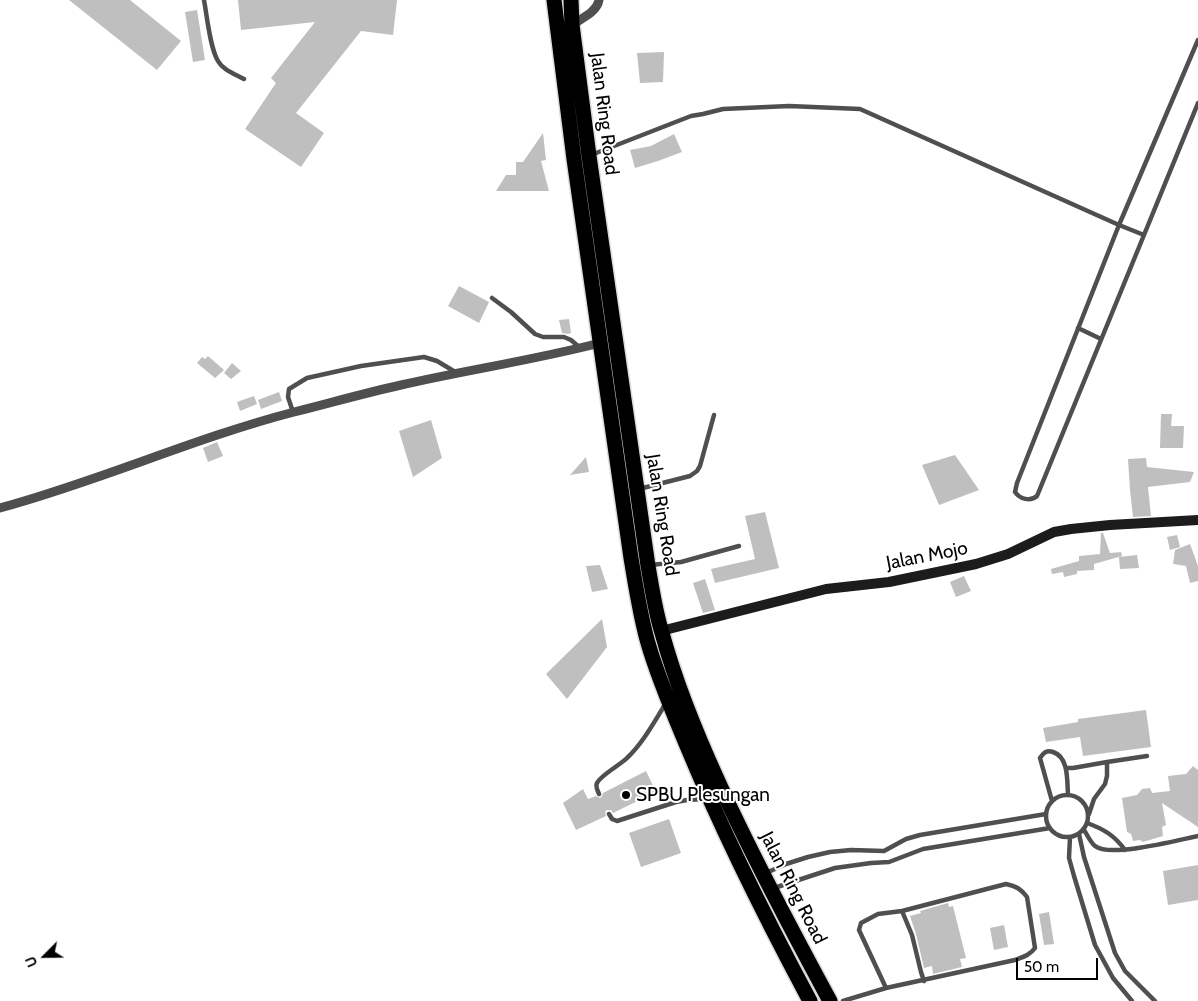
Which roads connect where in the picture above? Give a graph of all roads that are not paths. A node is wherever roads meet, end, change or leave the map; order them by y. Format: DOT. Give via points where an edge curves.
graph roads {
  1 [pos="204,0"];
  2 [pos="554,0"];
  3 [pos="570,0"];
  4 [pos="599,0"];
  5 [pos="572,25"];
  6 [pos="1198,40"];
  7 [pos="244,78"];
  8 [pos="1198,102"];
  9 [pos="588,156"];
  10 [pos="1119,225"];
  11 [pos="1144,235"];
  12 [pos="492,298"];
  13 [pos="1078,328"];
  14 [pos="1102,338"];
  15 [pos="600,343"];
  16 [pos="580,348"];
  17 [pos="459,374"];
  18 [pos="293,412"];
  19 [pos="714,415"];
  20 [pos="638,489"];
  21 [pos="0,508"];
  22 [pos="1198,520"];
  23 [pos="739,546"];
  24 [pos="648,566"];
  25 [pos="661,631"];
  26 [pos="668,700"];
  27 [pos="1147,756"];
  28 [pos="1107,762"];
  29 [pos="1066,768"];
  30 [pos="599,794"];
  31 [pos="1068,795"];
  32 [pos="709,799"];
  33 [pos="1052,802"];
  34 [pos="609,814"];
  35 [pos="1046,814"];
  36 [pos="1088,815"];
  37 [pos="1088,823"];
  38 [pos="1050,828"];
  39 [pos="1084,830"];
  40 [pos="1079,834"];
  41 [pos="1198,836"];
  42 [pos="1070,837"];
  43 [pos="1125,850"];
  44 [pos="762,875"];
  45 [pos="770,890"];
  46 [pos="779,907"];
  47 [pos="902,910"];
  48 [pos="764,916"];
  49 [pos="924,981"];
  50 [pos="886,988"];
  51 [pos="810,1001"];
  52 [pos="830,1001"];
  53 [pos="843,1001"];
  54 [pos="1132,1001"];
  55 [pos="1155,1001"];
  1 -- 7 [label="lane" via="213,48 219,62 228,71"];
  2 -- 15 [label="highway, Jalan Ring Road"];
  3 -- 5 [label="highway, Jalan Ring Road"];
  4 -- 5 [label="street" via="594,10"];
  5 -- 9 [label="highway, Jalan Ring Road"];
  6 -- 10 [label="lane"];
  8 -- 11 [label="lane"];
  9 -- 10 [label="lane" via="692,116 723,109 790,106 860,109"];
  9 -- 20 [label="highway, Jalan Ring Road"];
  10 -- 11 [label="lane"];
  10 -- 13 [label="lane"];
  11 -- 14 [label="lane"];
  12 -- 16 [label="lane" via="535,334 564,337"];
  13 -- 14 [label="lane"];
  13 -- 14 [label="lane" via="1017,483 1015,492 1028,500 1037,496"];
  15 -- 16 [label="street"];
  15 -- 26 [label="highway, Jalan Ring Road" via="641,613 648,644"];
  16 -- 17 [label="street"];
  17 -- 18 [label="street"];
  17 -- 18 [label="lane" via="424,357 307,378 289,389"];
  18 -- 21 [label="street"];
  19 -- 20 [label="lane" via="697,471 690,476"];
  20 -- 24 [label="highway, Jalan Ring Road"];
  22 -- 25 [label="street, Jalan Mojo" via="1063,530 976,564 889,582 826,588"];
  23 -- 24 [label="lane" via="682,562"];
  24 -- 25 [label="highway, Jalan Ring Road"];
  25 -- 44 [label="highway, Jalan Ring Road" via="696,731"];
  26 -- 30 [label="lane" via="640,743 597,783"];
  26 -- 32 [label="highway, Jalan Ring Road"];
  27 -- 28 [label="lane"];
  28 -- 29 [label="lane"];
  28 -- 36 [label="lane" via="1105,784 1094,798"];
  29 -- 31 [label="lane"];
  29 -- 33 [label="lane" via="1058,753 1046,751 1040,758"];
  31 -- 33 [label="lane" via="1059,796"];
  31 -- 36 [label="lane" via="1082,801"];
  32 -- 34 [label="lane" via="676,802 617,821"];
  32 -- 48 [label="highway, Jalan Ring Road"];
  33 -- 35 [label="lane"];
  35 -- 38 [label="lane"];
  35 -- 44 [label="lane" via="920,835 884,851 851,850 808,857"];
  36 -- 37 [label="lane"];
  37 -- 39 [label="lane"];
  37 -- 43 [label="lane" via="1112,835"];
  38 -- 42 [label="lane" via="1055,834"];
  38 -- 45 [label="lane" via="923,849 889,862 835,868"];
  39 -- 40 [label="lane"];
  39 -- 43 [label="lane" via="1094,846"];
  40 -- 42 [label="lane"];
  40 -- 55 [label="lane" via="1115,953 1125,971"];
  41 -- 43 [label="lane"];
  42 -- 54 [label="lane" via="1069,858 1095,945 1112,978"];
  44 -- 45 [label="highway, Jalan Ring Road"];
  45 -- 46 [label="highway, Jalan Ring Road"];
  46 -- 48 [label="highway"];
  46 -- 52 [label="highway, Jalan Ring Road"];
  47 -- 49 [label="lane"];
  47 -- 49 [label="lane" via="1006,884 1022,890 1027,897 1032,952 1015,960"];
  47 -- 50 [label="lane" via="878,914 861,923 859,930"];
  48 -- 51 [label="highway, Jalan Ring Road"];
  49 -- 50 [label="lane"];
  50 -- 53 [label="lane"];
}
